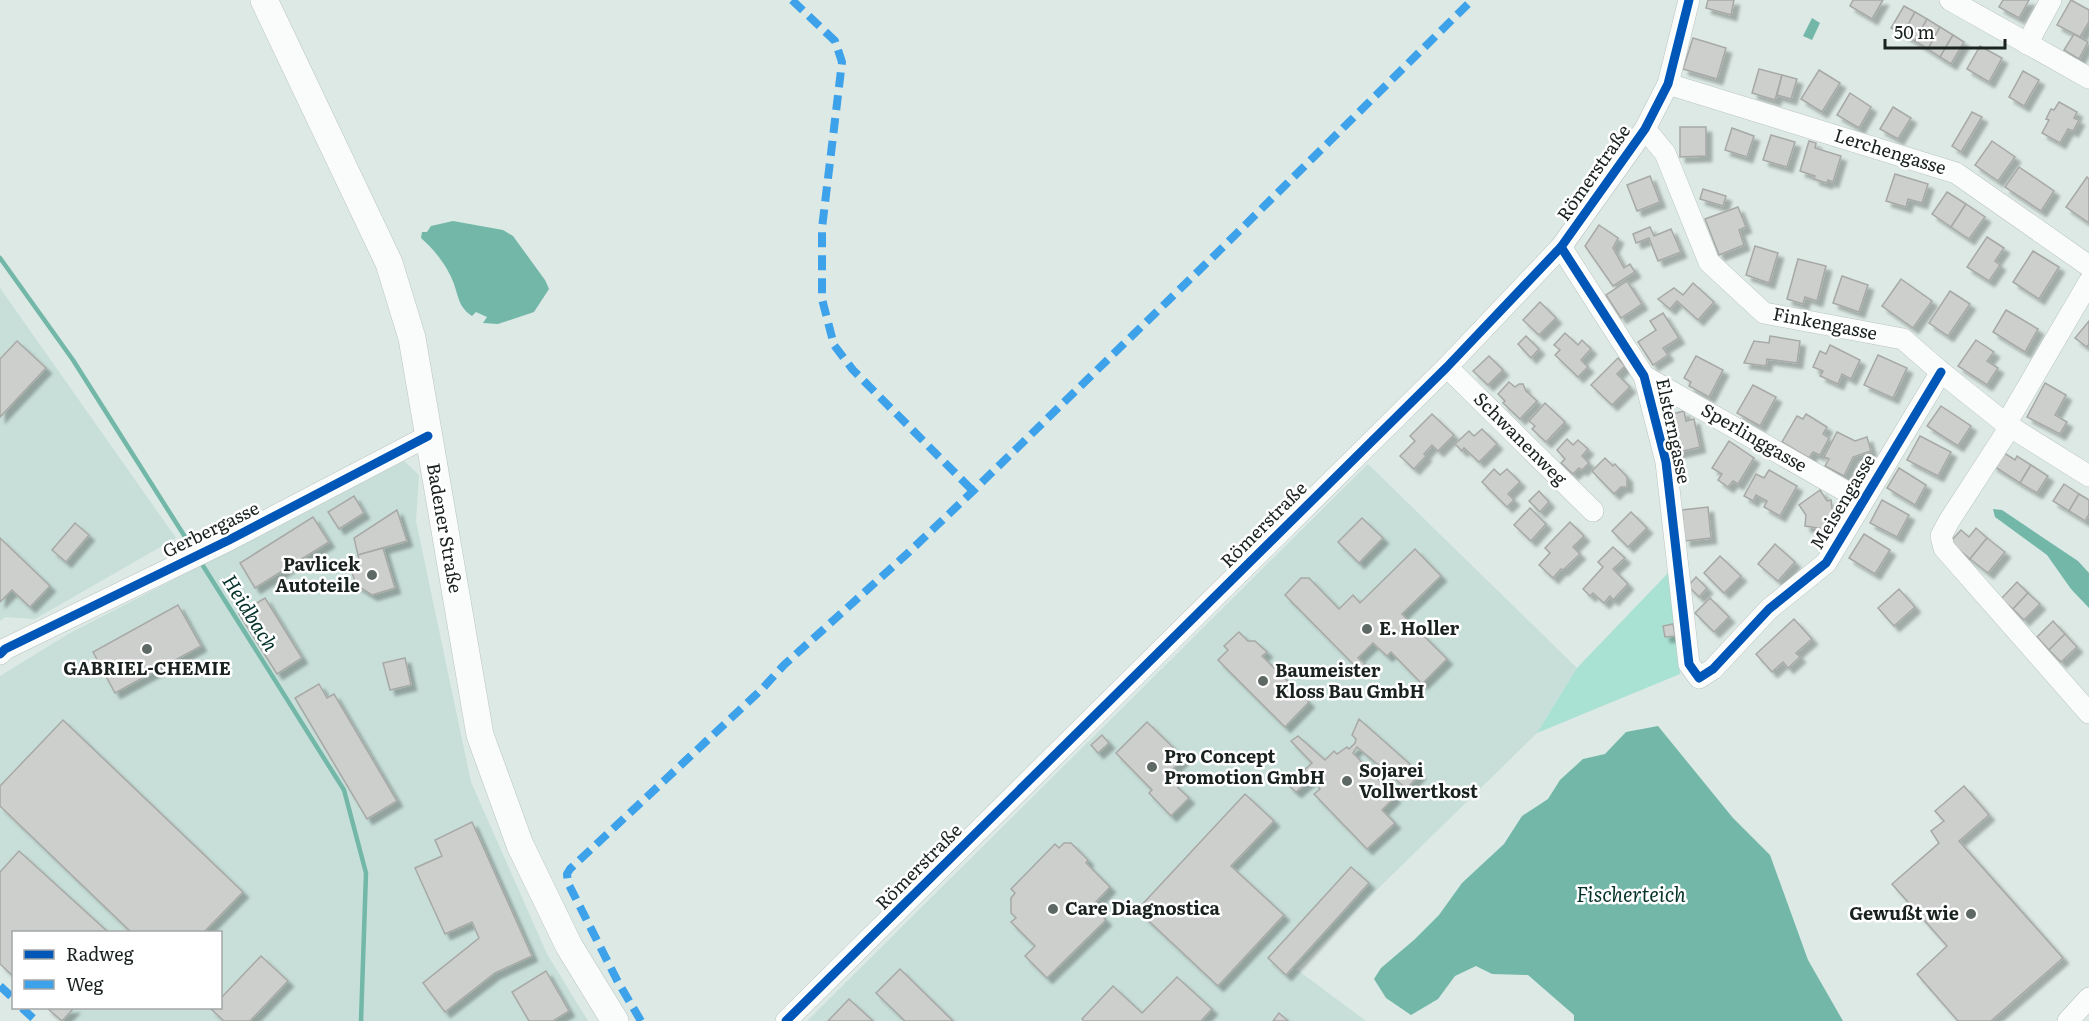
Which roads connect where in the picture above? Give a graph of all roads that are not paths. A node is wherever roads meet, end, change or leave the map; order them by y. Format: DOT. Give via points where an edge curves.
graph roads {
  1 [pos="264,0"];
  2 [pos="1689,0"];
  3 [pos="1950,0"];
  4 [pos="2051,0"];
  5 [pos="2027,44"];
  6 [pos="2089,78"];
  7 [pos="1668,84"];
  8 [pos="1645,129"];
  9 [pos="1561,247"];
  10 [pos="2089,266"];
  11 [pos="2087,290"];
  12 [pos="1447,367"];
  13 [pos="1941,372"];
  14 [pos="1644,376"];
  15 [pos="2006,424"];
  16 [pos="429,436"];
  17 [pos="2089,476"];
  18 [pos="1863,501"];
  19 [pos="1593,511"];
  20 [pos="2,649"];
  21 [pos="1699,678"];
  22 [pos="2089,713"];
  23 [pos="2089,998"];
  24 [pos="615,1021"];
  25 [pos="786,1021"];
  26 [pos="2068,1021"];
  1 -- 16 [label="main road, Badener Straße" via="389,263 412,338"];
  2 -- 7 [label="street, Römerstraße"];
  3 -- 5 [label="street"];
  4 -- 5 [label="street"];
  5 -- 6 [label="street"];
  7 -- 8 [label="street, Römerstraße"];
  7 -- 10 [label="street, Lerchengasse" via="1956,172"];
  8 -- 9 [label="street, Römerstraße"];
  8 -- 13 [label="street, Finkengasse" via="1665,153 1709,262 1764,313 1903,339"];
  9 -- 12 [label="street, Römerstraße"];
  9 -- 14 [label="street, Elsterngasse"];
  11 -- 15 [label="street"];
  12 -- 19 [label="street, Schwanenweg"];
  12 -- 25 [label="street, Römerstraße"];
  13 -- 15 [label="street, Finkengasse"];
  13 -- 18 [label="street, Meisengasse"];
  14 -- 18 [label="street, Sperlinggasse"];
  14 -- 21 [label="street, Elsterngasse" via="1666,462 1689,664"];
  15 -- 17 [label="street, Finkengasse"];
  15 -- 22 [label="street" via="2006,434 1945,528 1941,536 1944,548"];
  16 -- 20 [label="street, Gerbergasse" via="229,540"];
  16 -- 24 [label="main road, Badener Straße" via="480,735 520,845 569,946"];
  18 -- 21 [label="street, Meisengasse" via="1826,563 1769,609 1713,669"];
  23 -- 26 [label="street"];
}
